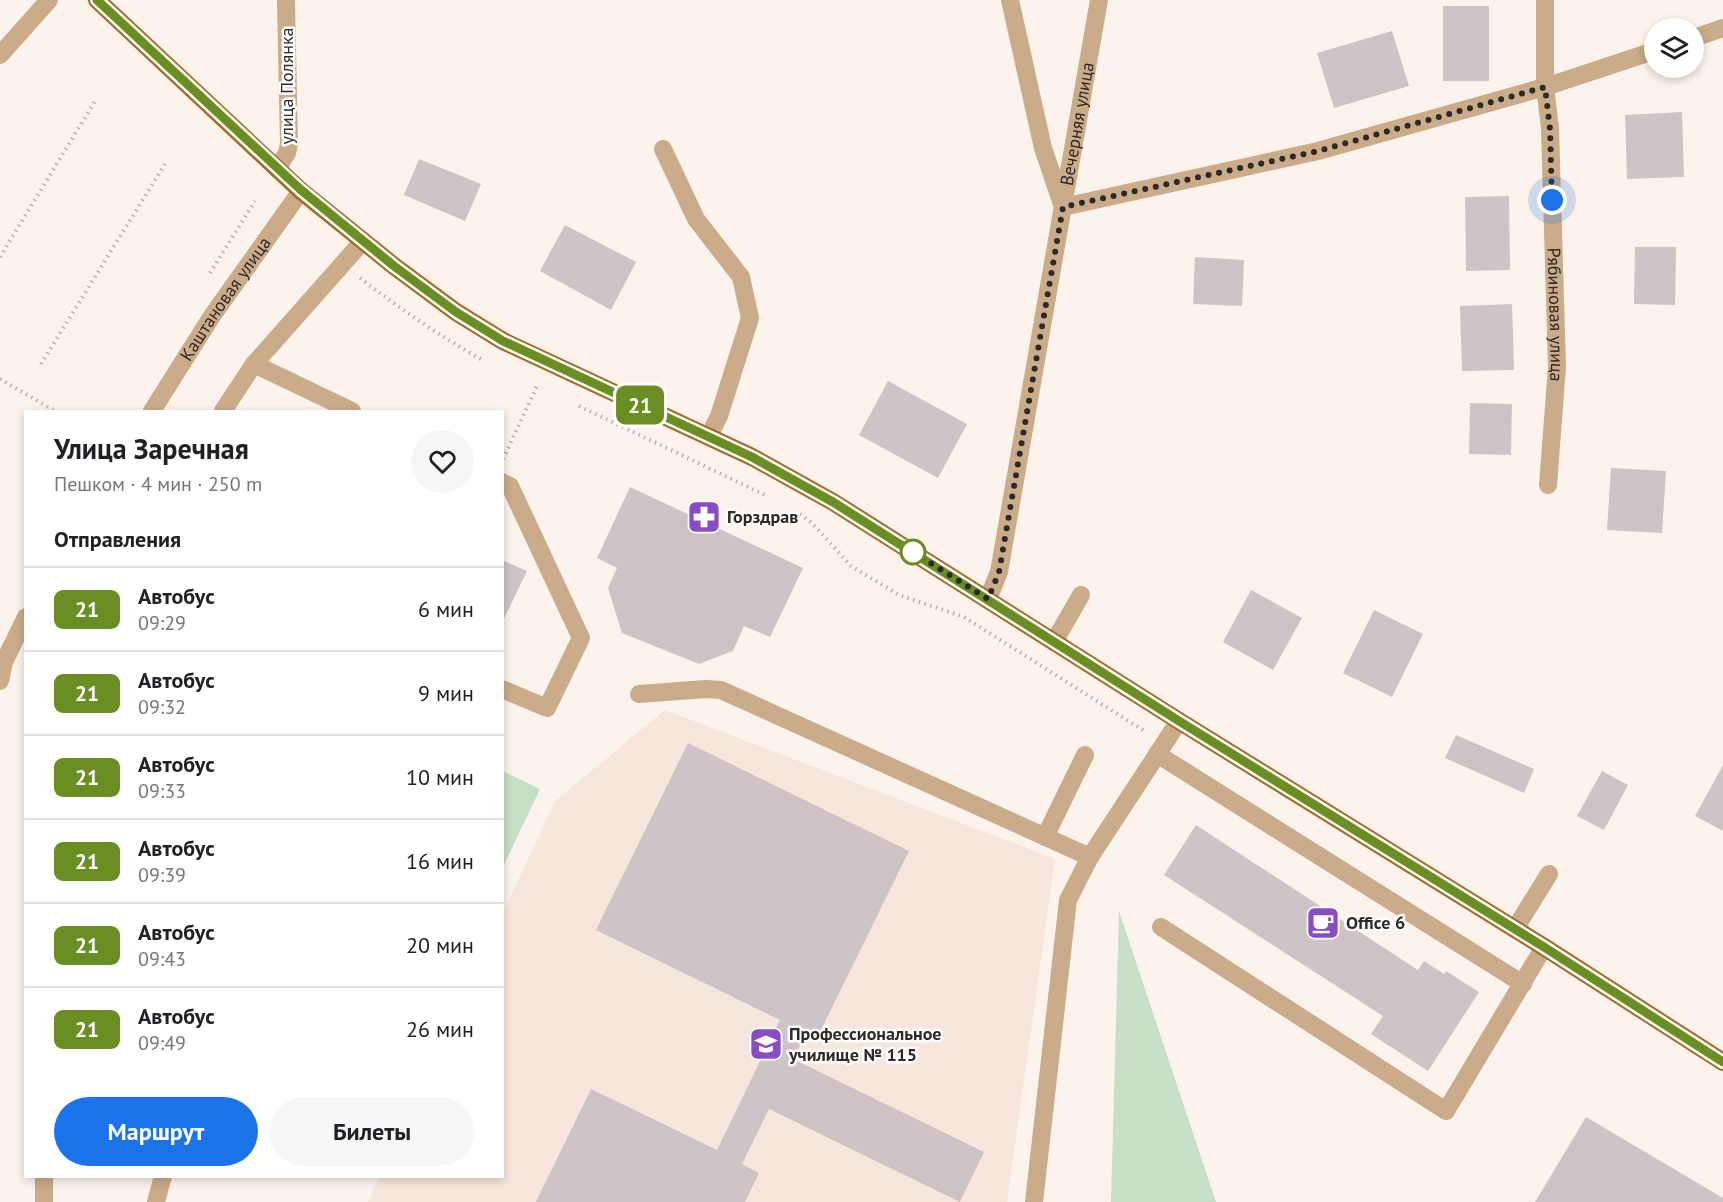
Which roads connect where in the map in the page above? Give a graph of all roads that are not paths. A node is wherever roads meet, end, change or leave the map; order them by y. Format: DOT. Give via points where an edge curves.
graph roads {
  1 [pos="49,0"];
  2 [pos="97,0"];
  3 [pos="286,0"];
  4 [pos="1010,0"];
  5 [pos="1100,0"];
  6 [pos="1545,0"];
  7 [pos="1723,28"];
  8 [pos="1704,35"];
  9 [pos="1644,54"];
  10 [pos="0,55"];
  11 [pos="1545,87"];
  12 [pos="663,149"];
  13 [pos="277,169"];
  14 [pos="301,190"];
  15 [pos="1063,207"];
  16 [pos="363,241"];
  17 [pos="254,364"];
  18 [pos="153,410"];
  19 [pos="224,410"];
  20 [pos="350,410"];
  21 [pos="709,436"];
  22 [pos="504,483"];
  23 [pos="1548,485"];
  24 [pos="1081,595"];
  25 [pos="988,599"];
  26 [pos="24,621"];
  27 [pos="1054,642"];
  28 [pos="0,681"];
  29 [pos="504,690"];
  30 [pos="639,694"];
  31 [pos="1179,721"];
  32 [pos="1161,749"];
  33 [pos="1085,755"];
  34 [pos="1045,837"];
  35 [pos="1090,856"];
  36 [pos="1549,874"];
  37 [pos="1161,927"];
  38 [pos="1515,929"];
  39 [pos="1544,947"];
  40 [pos="1523,984"];
  41 [pos="1723,1062"];
  42 [pos="44,1178"];
  43 [pos="162,1178"];
  44 [pos="44,1202"];
  45 [pos="156,1202"];
  46 [pos="1034,1202"];
  1 -- 10 [label="street"];
  2 -- 13 [label="main road"];
  3 -- 13 [label="street, улица Полянка" via="289,144"];
  4 -- 15 [label="street" via="1044,148"];
  5 -- 15 [label="street, Вечерняя улица"];
  6 -- 11 [label="street, Рябиновая улица"];
  7 -- 8 [label="street"];
  9 -- 11 [label="street"];
  11 -- 15 [label="street" via="1318,151"];
  11 -- 23 [label="street, Рябиновая улица" via="1550,129 1557,367"];
  12 -- 21 [label="street" via="696,219 741,277 750,318"];
  13 -- 14 [label="main road"];
  14 -- 16 [label="main road"];
  14 -- 18 [label="street, Каштановая улица" via="212,316"];
  15 -- 25 [label="street, Вечерняя улица" via="999,572"];
  16 -- 17 [label="street"];
  16 -- 21 [label="main road" via="429,292 503,341"];
  17 -- 19 [label="street"];
  17 -- 20 [label="street"];
  21 -- 25 [label="main road" via="825,497"];
  22 -- 29 [label="street" via="510,486 581,638 547,708"];
  24 -- 27 [label="street"];
  25 -- 27 [label="main road"];
  26 -- 28 [label="street" via="4,662"];
  27 -- 31 [label="main road"];
  30 -- 34 [label="street" via="721,690"];
  31 -- 32 [label="street"];
  31 -- 38 [label="main road"];
  32 -- 35 [label="street"];
  32 -- 40 [label="street"];
  33 -- 34 [label="street"];
  34 -- 35 [label="street"];
  35 -- 46 [label="street" via="1068,900"];
  36 -- 38 [label="street"];
  37 -- 40 [label="street" via="1446,1111"];
  38 -- 39 [label="main road"];
  39 -- 40 [label="street"];
  39 -- 41 [label="main road"];
  42 -- 44 [label="street"];
  43 -- 45 [label="street"];
}
